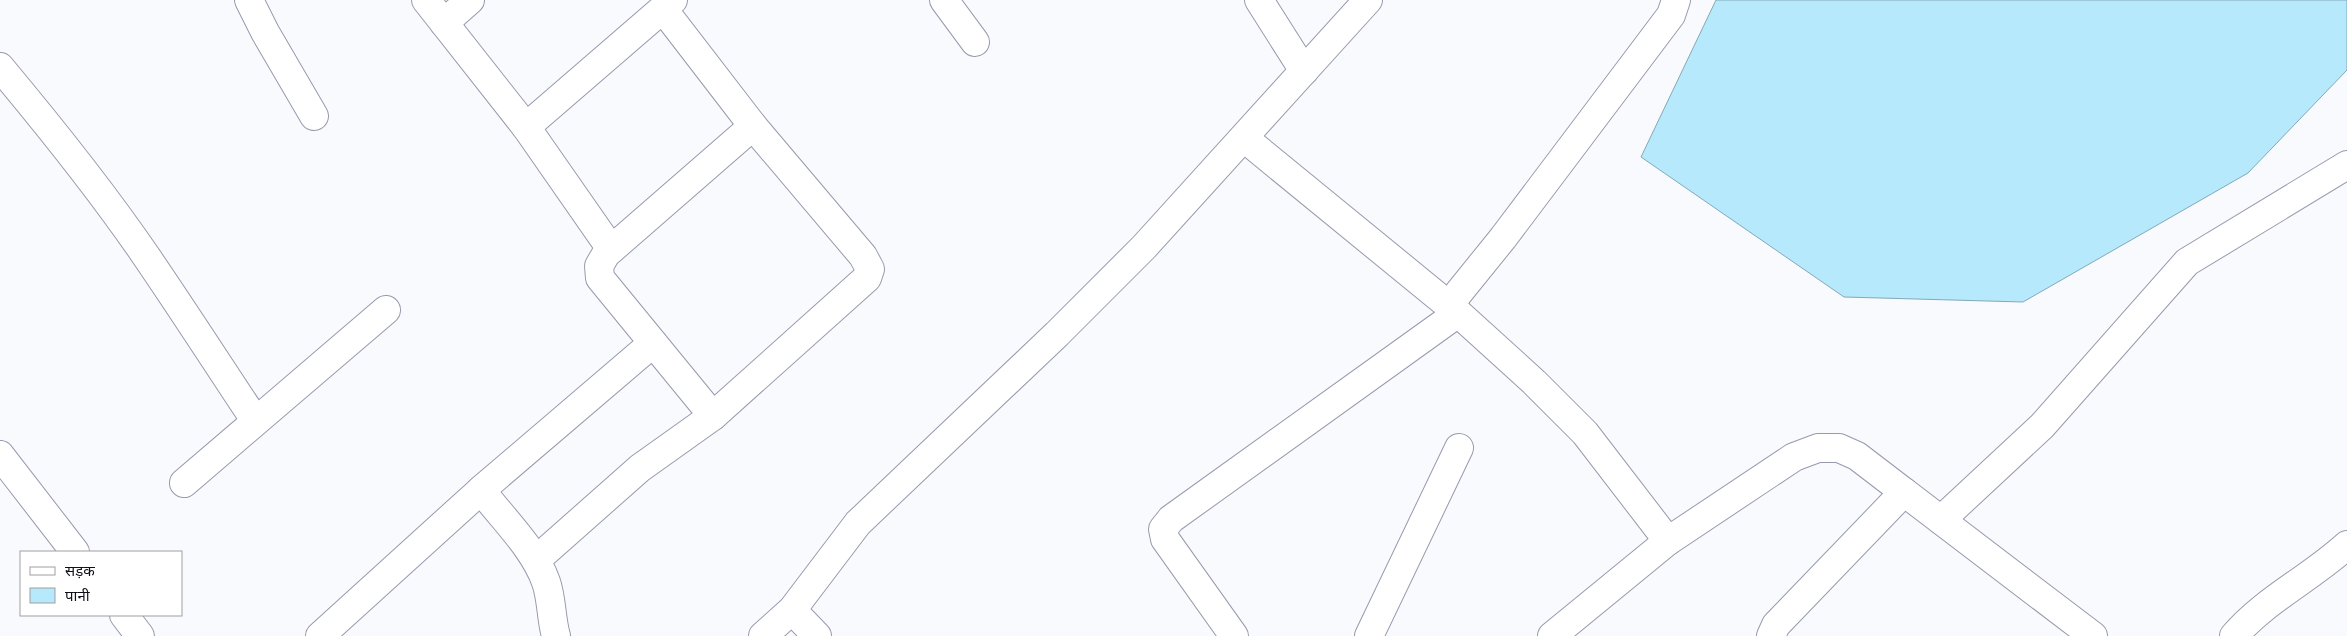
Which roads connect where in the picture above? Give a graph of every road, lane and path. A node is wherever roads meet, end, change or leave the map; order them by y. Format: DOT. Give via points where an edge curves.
graph roads {
  1 [pos="249,0"];
  2 [pos="426,0"];
  3 [pos="470,0"];
  4 [pos="944,0"];
  5 [pos="1259,0"];
  6 [pos="1368,0"];
  7 [pos="1676,0"];
  8 [pos="668,5"];
  9 [pos="444,23"];
  10 [pos="975,42"];
  11 [pos="0,67"];
  12 [pos="1304,71"];
  13 [pos="314,116"];
  14 [pos="753,126"];
  15 [pos="526,127"];
  16 [pos="1244,138"];
  17 [pos="2347,165"];
  18 [pos="611,249"];
  19 [pos="386,310"];
  20 [pos="1453,310"];
  21 [pos="654,343"];
  22 [pos="713,416"];
  23 [pos="255,420"];
  24 [pos="1459,448"];
  25 [pos="0,455"];
  26 [pos="184,483"];
  27 [pos="481,490"];
  28 [pos="1904,492"];
  29 [pos="1941,520"];
  30 [pos="1668,541"];
  31 [pos="2347,545"];
  32 [pos="74,551"];
  33 [pos="536,560"];
  34 [pos="792,610"];
  35 [pos="125,616"];
  36 [pos="140,636"];
  37 [pos="320,636"];
  38 [pos="556,636"];
  39 [pos="763,636"];
  40 [pos="817,636"];
  41 [pos="1234,636"];
  42 [pos="1368,636"];
  43 [pos="1552,636"];
  44 [pos="1771,636"];
  45 [pos="2093,636"];
  46 [pos="2234,636"];
  1 -- 13 [label="street"];
  2 -- 9 [label="street"];
  3 -- 9 [label="street"];
  4 -- 10 [label="street"];
  5 -- 12 [label="street"];
  6 -- 12 [label="street"];
  7 -- 20 [label="street" via="1671,15 1503,238"];
  8 -- 14 [label="street"];
  8 -- 15 [label="street"];
  9 -- 15 [label="street"];
  11 -- 23 [label="street" via="119,218"];
  12 -- 16 [label="street"];
  14 -- 18 [label="street"];
  14 -- 22 [label="street" via="863,256 870,269 867,278"];
  15 -- 18 [label="street"];
  16 -- 20 [label="street"];
  16 -- 34 [label="street" via="1064,328 858,523"];
  17 -- 29 [label="street" via="2187,262 2042,426"];
  18 -- 21 [label="street" via="599,266 600,278"];
  19 -- 23 [label="street"];
  20 -- 30 [label="street" via="1534,382 1585,433"];
  20 -- 41 [label="street" via="1171,519 1163,529 1165,539"];
  21 -- 22 [label="street"];
  21 -- 27 [label="street"];
  22 -- 33 [label="street" via="640,468"];
  23 -- 26 [label="street"];
  24 -- 42 [label="street"];
  25 -- 32 [label="street"];
  27 -- 33 [label="street"];
  27 -- 37 [label="street"];
  28 -- 29 [label="street"];
  28 -- 30 [label="street" via="1857,456 1839,448 1818,448 1794,457"];
  28 -- 44 [label="street" via="1776,625"];
  29 -- 45 [label="street"];
  30 -- 43 [label="street"];
  31 -- 46 [label="street" via="2325,565 2249,619"];
  33 -- 38 [label="street" via="547,584"];
  34 -- 39 [label="street"];
  34 -- 40 [label="street"];
  35 -- 36 [label="street"];
}
